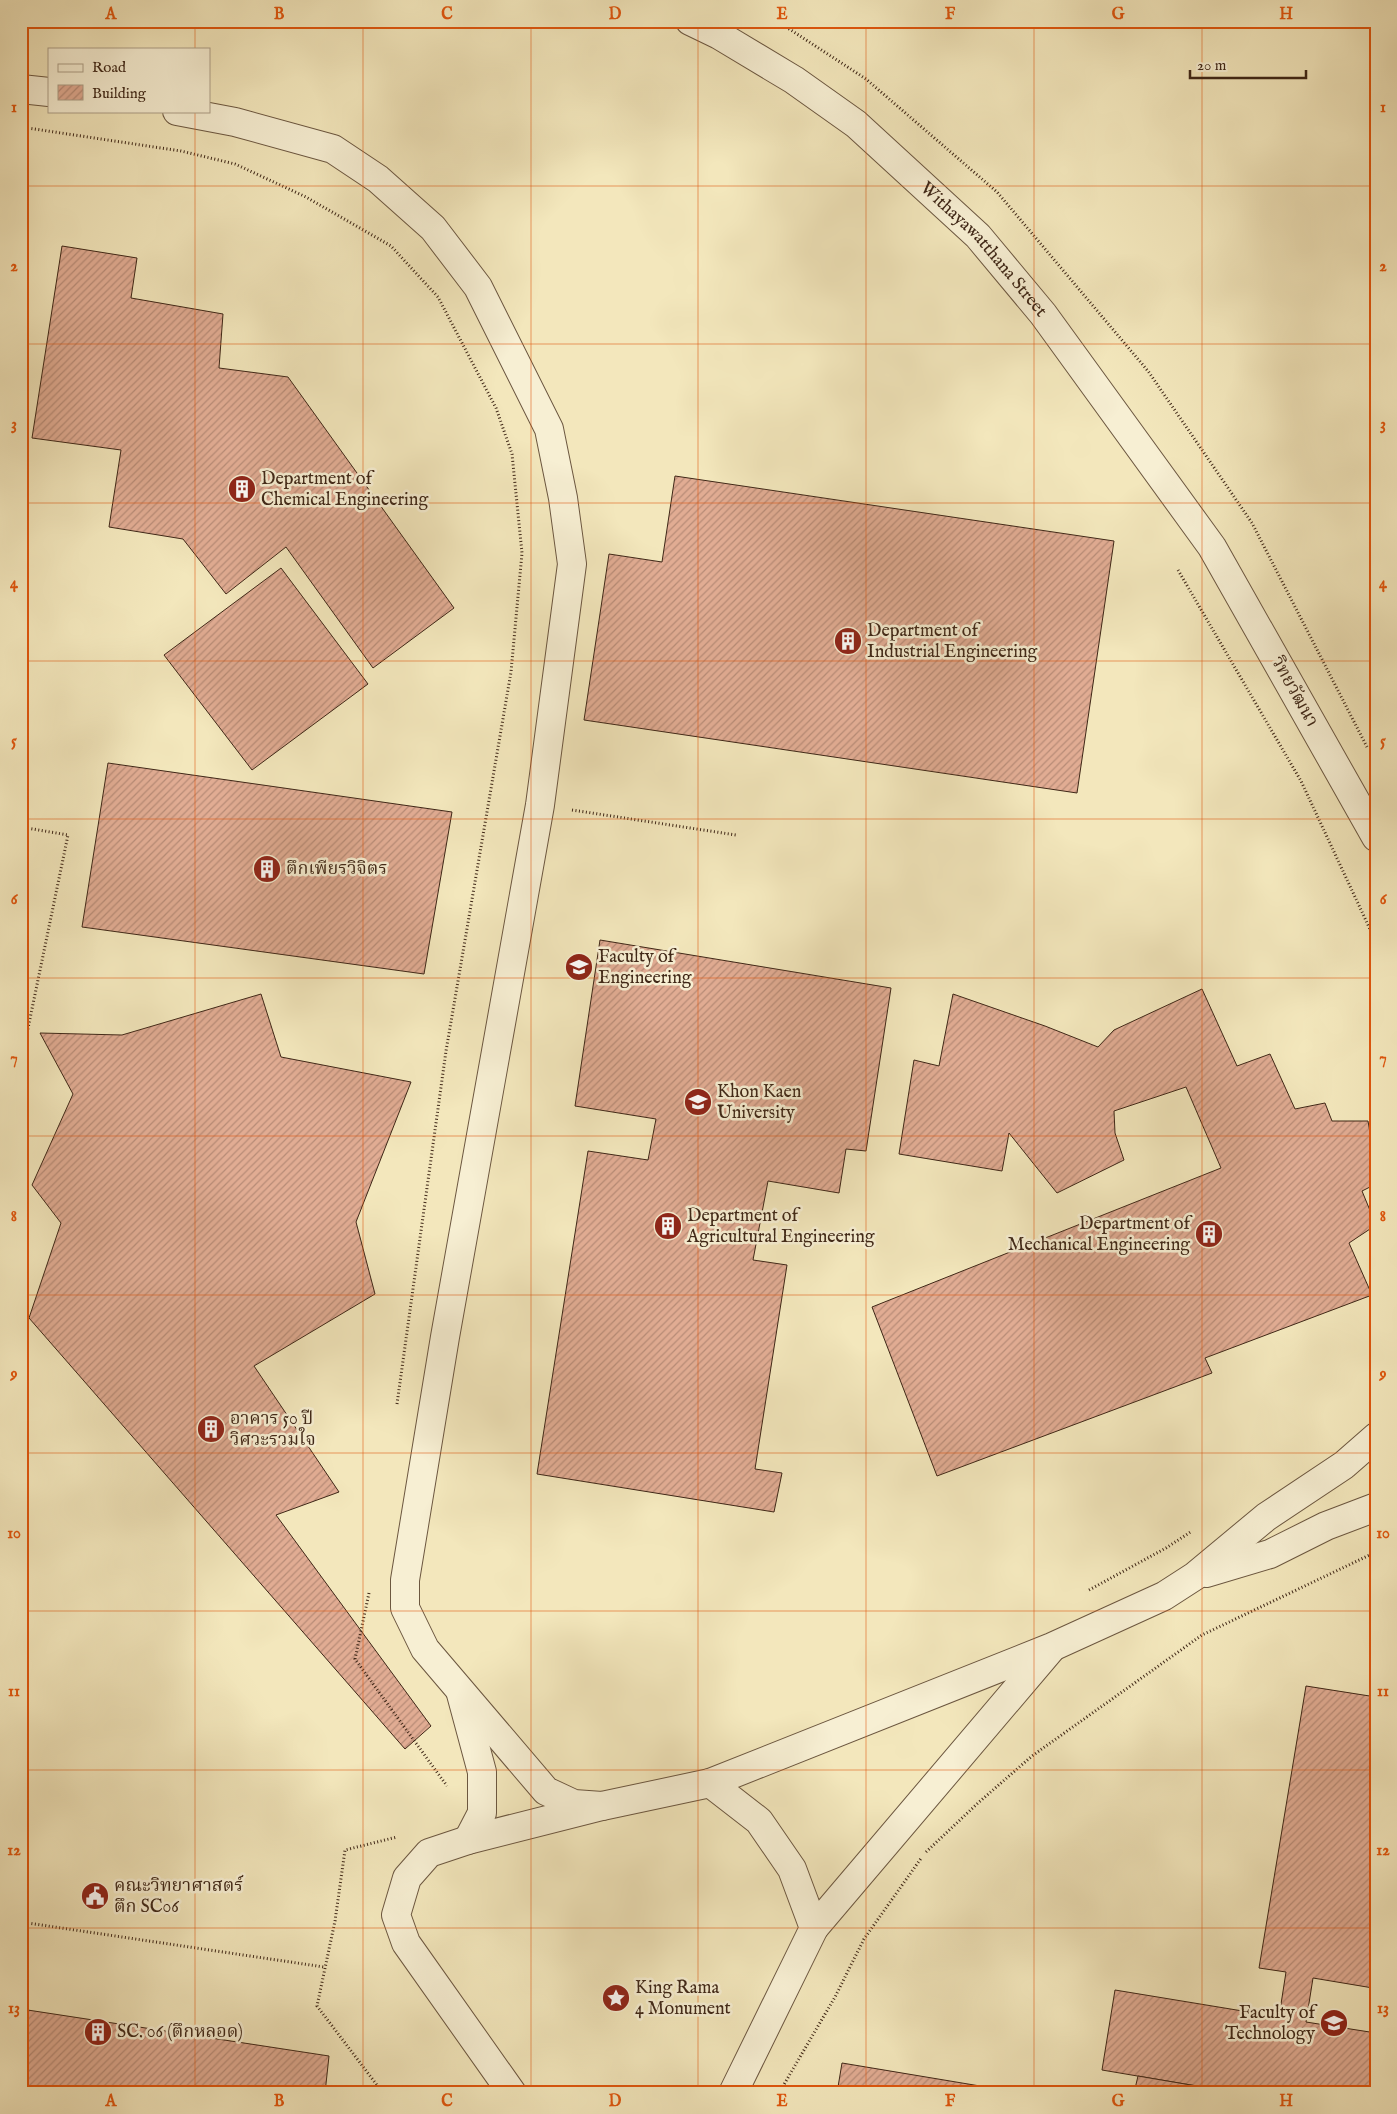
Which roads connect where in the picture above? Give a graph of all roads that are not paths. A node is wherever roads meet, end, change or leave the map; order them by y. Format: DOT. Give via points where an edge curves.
graph roads {
  1 [pos="690,21"];
  2 [pos="21,89"];
  3 [pos="48,92"];
  4 [pos="183,112"];
  5 [pos="1212,547"];
  6 [pos="1376,837"];
  7 [pos="1376,1437"];
  8 [pos="1376,1507"];
  9 [pos="1195,1576"];
  10 [pos="1052,1647"];
  11 [pos="460,1690"];
  12 [pos="710,1783"];
  13 [pos="602,1806"];
  14 [pos="468,1840"];
  15 [pos="814,1928"];
  16 [pos="512,2093"];
  17 [pos="732,2093"];
  1 -- 5 [label="street, Withayawatthana Street" via="794,80 856,124 978,236 1043,314"];
  2 -- 3 [label="street"];
  4 -- 11 [label="street" via="235,122 333,149 378,178 433,228 478,287 549,429 563,498 572,564 540,805 445,1337 406,1580 405,1608 425,1649"];
  5 -- 6 [label="street, วิทยวัฒนา"];
  7 -- 9 [label="street" via="1344,1465 1266,1517"];
  8 -- 9 [label="street" via="1326,1526 1270,1554"];
  9 -- 10 [label="street" via="1164,1596"];
  10 -- 12 [label="street"];
  10 -- 15 [label="street"];
  11 -- 13 [label="street" via="546,1791 574,1804"];
  11 -- 14 [label="street" via="482,1772 482,1813"];
  12 -- 13 [label="street"];
  12 -- 15 [label="street" via="759,1821 792,1869"];
  13 -- 14 [label="street"];
  14 -- 16 [label="street" via="429,1853 407,1878 396,1915 406,1943"];
  15 -- 17 [label="street"];
}
